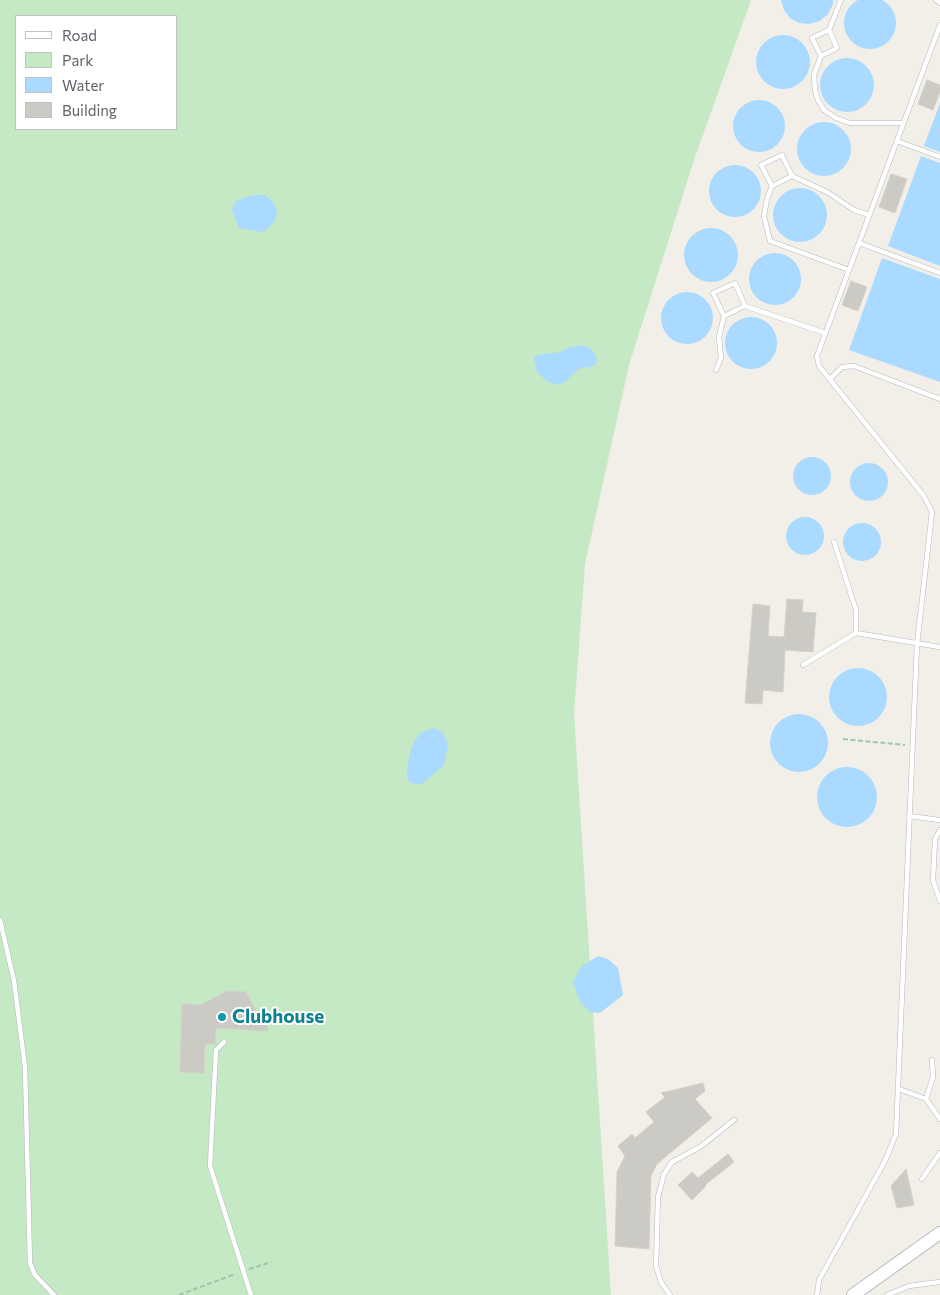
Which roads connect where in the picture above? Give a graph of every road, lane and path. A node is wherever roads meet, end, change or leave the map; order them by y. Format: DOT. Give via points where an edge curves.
graph roads {
  1 [pos="842,0"];
  2 [pos="936,0"];
  3 [pos="940,3"];
  4 [pos="940,25"];
  5 [pos="829,30"];
  6 [pos="820,56"];
  7 [pos="903,123"];
  8 [pos="897,141"];
  9 [pos="940,157"];
  10 [pos="792,176"];
  11 [pos="772,186"];
  12 [pos="869,215"];
  13 [pos="859,242"];
  14 [pos="848,270"];
  15 [pos="940,273"];
  16 [pos="746,306"];
  17 [pos="724,316"];
  18 [pos="825,333"];
  19 [pos="716,370"];
  20 [pos="830,380"];
  21 [pos="940,398"];
  22 [pos="834,542"];
  23 [pos="856,633"];
  24 [pos="917,644"];
  25 [pos="940,646"];
  26 [pos="803,665"];
  27 [pos="843,739"];
  28 [pos="912,746"];
  29 [pos="909,816"];
  30 [pos="940,820"];
  31 [pos="940,830"];
  32 [pos="940,901"];
  33 [pos="0,920"];
  34 [pos="224,1042"];
  35 [pos="932,1060"];
  36 [pos="899,1089"];
  37 [pos="926,1099"];
  38 [pos="940,1119"];
  39 [pos="734,1120"];
  40 [pos="940,1153"];
  41 [pos="922,1178"];
  42 [pos="940,1233"];
  43 [pos="271,1262"];
  44 [pos="243,1271"];
  45 [pos="940,1282"];
  46 [pos="54,1295"];
  47 [pos="179,1295"];
  48 [pos="251,1295"];
  49 [pos="670,1295"];
  50 [pos="817,1295"];
  51 [pos="853,1295"];
  52 [pos="887,1295"];
  1 -- 5 [label="lane"];
  2 -- 3 [label="lane"];
  4 -- 7 [label="lane"];
  5 -- 6 [label="lane" via="837,48"];
  5 -- 6 [label="lane" via="812,38"];
  6 -- 7 [label="lane" via="814,76 815,90 824,110 850,123"];
  7 -- 8 [label="lane"];
  8 -- 9 [label="lane"];
  8 -- 12 [label="lane"];
  10 -- 11 [label="lane"];
  10 -- 11 [label="lane" via="782,154 761,165"];
  10 -- 12 [label="lane"];
  11 -- 14 [label="lane" via="764,216 770,241"];
  12 -- 13 [label="lane"];
  13 -- 14 [label="lane"];
  13 -- 15 [label="lane"];
  14 -- 18 [label="lane"];
  16 -- 17 [label="lane"];
  16 -- 17 [label="lane" via="735,283 728,286 713,293"];
  16 -- 18 [label="lane"];
  17 -- 19 [label="lane" via="719,337 721,358"];
  18 -- 20 [label="lane" via="817,356 819,366"];
  20 -- 21 [label="lane" via="842,367 854,366"];
  20 -- 24 [label="lane" via="924,496 932,512"];
  22 -- 23 [label="lane" via="856,610"];
  23 -- 24 [label="lane"];
  23 -- 26 [label="lane"];
  24 -- 25 [label="lane"];
  24 -- 28 [label="lane"];
  27 -- 28 [label="path"];
  28 -- 29 [label="lane"];
  29 -- 30 [label="lane"];
  29 -- 36 [label="lane"];
  31 -- 32 [label="lane" via="935,839 933,880"];
  33 -- 46 [label="lane" via="14,981 26,1067 30,1263 35,1275"];
  34 -- 44 [label="lane" via="216,1050 210,1166"];
  35 -- 37 [label="lane" via="933,1077"];
  36 -- 37 [label="lane"];
  36 -- 50 [label="lane" via="896,1134 885,1161 820,1280"];
  37 -- 38 [label="lane"];
  39 -- 49 [label="lane" via="700,1147 672,1162 664,1174 658,1197 656,1266 660,1282"];
  40 -- 41 [label="lane"];
  42 -- 51 [label="main road"];
  43 -- 44 [label="path"];
  44 -- 47 [label="path"];
  44 -- 48 [label="lane"];
  45 -- 52 [label="lane" via="909,1286"];
}
